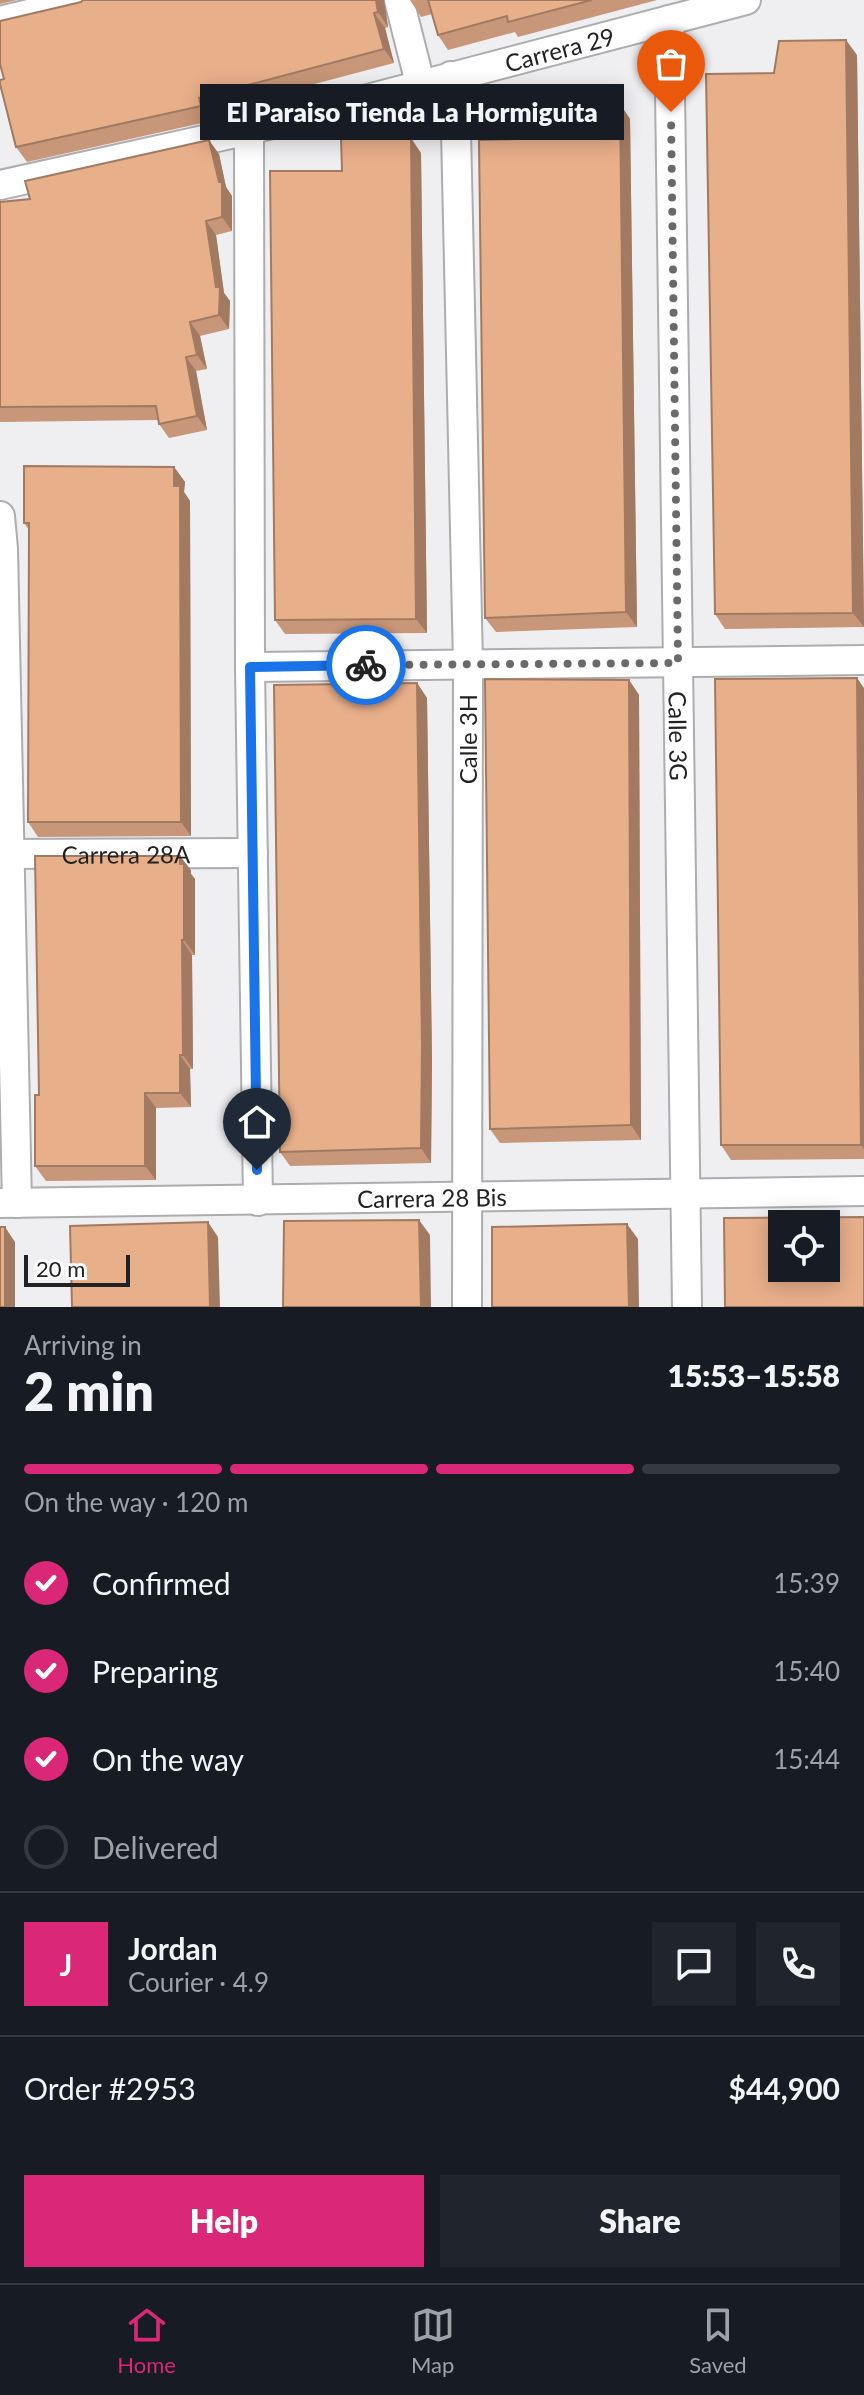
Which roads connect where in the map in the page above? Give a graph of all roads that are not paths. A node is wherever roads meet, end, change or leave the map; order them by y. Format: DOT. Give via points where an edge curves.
graph roads {
  1 [pos="87,0"];
  2 [pos="399,0"];
  3 [pos="746,0"];
  4 [pos="669,20"];
  5 [pos="0,21"];
  6 [pos="451,76"];
  7 [pos="420,83"];
  8 [pos="249,130"];
  9 [pos="1,183"];
  10 [pos="0,516"];
  11 [pos="864,660"];
  12 [pos="468,663"];
  13 [pos="678,663"];
  14 [pos="250,667"];
  15 [pos="6,853"];
  16 [pos="253,853"];
  17 [pos="864,1191"];
  18 [pos="686,1193"];
  19 [pos="467,1197"];
  20 [pos="258,1201"];
  21 [pos="8,1203"];
  22 [pos="467,1307"];
  23 [pos="687,1307"];
  1 -- 5 [label="street"];
  2 -- 7 [label="street"];
  3 -- 4 [label="street, Carrera 29"];
  4 -- 6 [label="street, Carrera 29"];
  4 -- 13 [label="street, Calle 3G"];
  6 -- 7 [label="street, Carrera 29"];
  6 -- 12 [label="street, Calle 3H"];
  7 -- 8 [label="street, Carrera 29"];
  8 -- 9 [label="street, Carrera 29"];
  8 -- 14 [label="street"];
  10 -- 15 [label="street"];
  11 -- 13 [label="street"];
  12 -- 13 [label="street"];
  12 -- 14 [label="street"];
  12 -- 19 [label="street, Calle 3H"];
  13 -- 18 [label="street, Calle 3G"];
  14 -- 16 [label="street"];
  15 -- 16 [label="street, Carrera 28A"];
  15 -- 21 [label="street"];
  16 -- 20 [label="street"];
  17 -- 18 [label="street, Carrera 28 Bis"];
  18 -- 19 [label="street, Carrera 28 Bis"];
  18 -- 23 [label="street, Calle 3G"];
  19 -- 20 [label="street, Carrera 28 Bis"];
  19 -- 22 [label="street, Calle 3H"];
  20 -- 21 [label="street, Carrera 28 Bis"];
}
